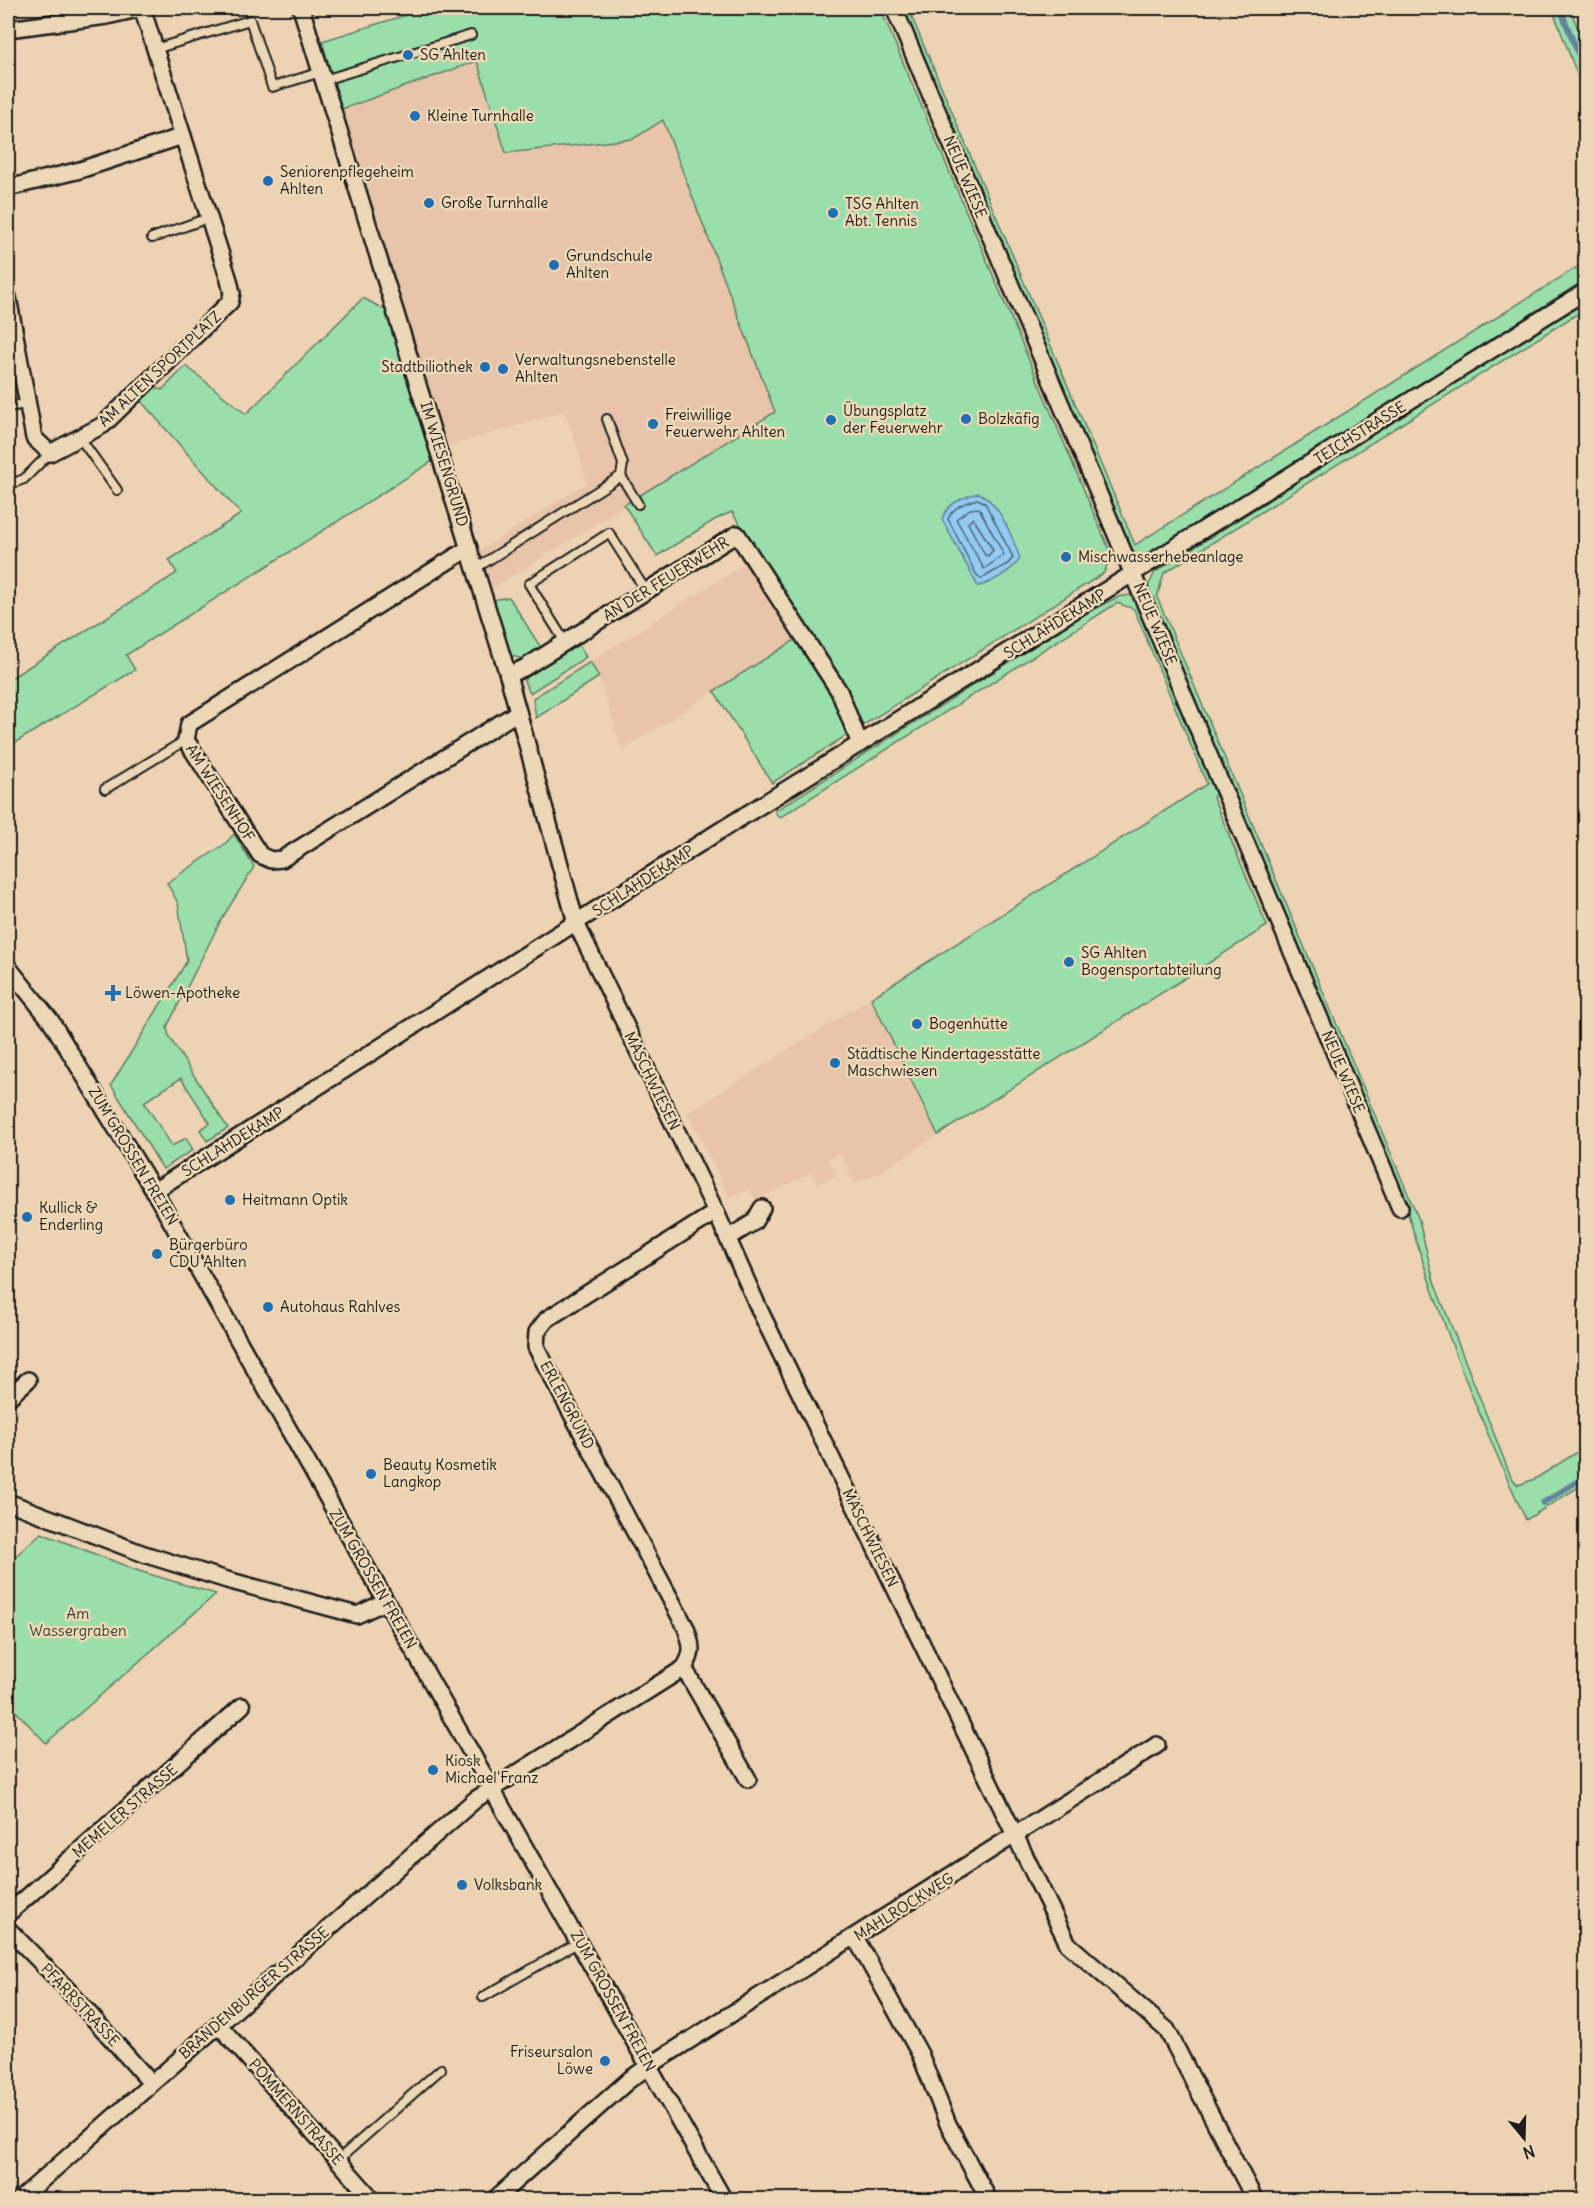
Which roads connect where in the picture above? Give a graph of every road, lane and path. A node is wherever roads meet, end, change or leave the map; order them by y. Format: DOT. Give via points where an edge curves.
graph roads {
  1 [pos="142,8"];
  2 [pos="301,8"];
  3 [pos="894,8"];
  4 [pos="8,29"];
  5 [pos="471,35"];
  6 [pos="155,49"];
  7 [pos="323,76"];
  8 [pos="183,136"];
  9 [pos="8,188"];
  10 [pos="208,218"];
  11 [pos="152,238"];
  12 [pos="1586,291"];
  13 [pos="8,297"];
  14 [pos="26,404"];
  15 [pos="8,407"];
  16 [pos="607,419"];
  17 [pos="80,438"];
  18 [pos="50,453"];
  19 [pos="621,476"];
  20 [pos="8,485"];
  21 [pos="117,490"];
  22 [pos="638,504"];
  23 [pos="469,548"];
  24 [pos="476,568"];
  25 [pos="1134,575"];
  26 [pos="646,591"];
  27 [pos="566,642"];
  28 [pos="508,675"];
  29 [pos="518,712"];
  30 [pos="186,740"];
  31 [pos="860,744"];
  32 [pos="105,789"];
  33 [pos="576,923"];
  34 [pos="8,967"];
  35 [pos="154,1191"];
  36 [pos="762,1208"];
  37 [pos="1400,1208"];
  38 [pos="716,1212"];
  39 [pos="728,1238"];
  40 [pos="28,1380"];
  41 [pos="8,1398"];
  42 [pos="8,1502"];
  43 [pos="385,1602"];
  44 [pos="684,1668"];
  45 [pos="242,1707"];
  46 [pos="1157,1744"];
  47 [pos="748,1779"];
  48 [pos="492,1788"];
  49 [pos="1014,1837"];
  50 [pos="8,1914"];
  51 [pos="8,1929"];
  52 [pos="855,1937"];
  53 [pos="579,1942"];
  54 [pos="483,1997"];
  55 [pos="218,2024"];
  56 [pos="649,2066"];
  57 [pos="441,2069"];
  58 [pos="151,2083"];
  59 [pos="338,2160"];
  60 [pos="29,2196"];
  61 [pos="373,2199"];
  62 [pos="494,2199"];
  63 [pos="724,2199"];
  64 [pos="989,2199"];
  65 [pos="1256,2199"];
  1 -- 4 [label="street"];
  1 -- 6 [label="street, AM ALTEN SPORTPLATZ"];
  2 -- 7 [label="street, IM WIESENGRUND"];
  3 -- 25 [label="street, NEUE WIESE"];
  5 -- 7 [label="lane"];
  6 -- 7 [label="lane" via="250,20 272,87"];
  6 -- 8 [label="street, AM ALTEN SPORTPLATZ"];
  7 -- 23 [label="street, IM WIESENGRUND"];
  8 -- 9 [label="street" via="80,170"];
  8 -- 10 [label="street, AM ALTEN SPORTPLATZ"];
  10 -- 11 [label="lane"];
  10 -- 17 [label="street, AM ALTEN SPORTPLATZ" via="229,280 230,302 103,425"];
  12 -- 25 [label="street, TEICHSTRASSE"];
  13 -- 14 [label="street"];
  14 -- 15 [label="lane"];
  14 -- 18 [label="street" via="33,438"];
  16 -- 19 [label="lane" via="623,464"];
  17 -- 18 [label="street, AM ALTEN SPORTPLATZ"];
  17 -- 21 [label="lane"];
  18 -- 20 [label="lane" via="24,479"];
  19 -- 22 [label="lane"];
  19 -- 24 [label="lane"];
  23 -- 24 [label="street, IM WIESENGRUND"];
  23 -- 30 [label="street, AM WIESENHOF" via="189,724"];
  24 -- 28 [label="street, IM WIESENGRUND"];
  25 -- 31 [label="street, SCHLAHDEKAMP"];
  25 -- 37 [label="street, NEUE WIESE"];
  26 -- 27 [label="street, AN DER FEUERWEHR"];
  26 -- 27 [label="lane" via="609,533 599,539 529,584"];
  26 -- 31 [label="street, AN DER FEUERWEHR" via="737,534 839,690"];
  27 -- 28 [label="street, AN DER FEUERWEHR"];
  28 -- 29 [label="street, IM WIESENGRUND"];
  29 -- 30 [label="street, AM WIESENHOF" via="282,859 272,860 260,855"];
  29 -- 33 [label="street, IM WIESENGRUND"];
  30 -- 32 [label="lane"];
  31 -- 33 [label="street, SCHLAHDEKAMP"];
  33 -- 35 [label="street, SCHLAHDEKAMP"];
  33 -- 38 [label="street, MASCHWIESEN"];
  34 -- 35 [label="street, ZUM GROSSEN FREIEN" via="66,1045"];
  35 -- 43 [label="street, ZUM GROSSEN FREIEN"];
  36 -- 39 [label="street" via="754,1222"];
  38 -- 39 [label="street, MASCHWIESEN"];
  38 -- 44 [label="street, ERLENGRUND" via="547,1319 537,1332 536,1347 686,1628 692,1645"];
  39 -- 49 [label="street, MASCHWIESEN"];
  40 -- 41 [label="street"];
  42 -- 43 [label="street" via="144,1554 357,1615"];
  43 -- 48 [label="street, ZUM GROSSEN FREIEN"];
  44 -- 47 [label="street"];
  44 -- 48 [label="street"];
  45 -- 50 [label="street, MEMELER STRASSE"];
  46 -- 49 [label="street, MAHLROCKWEG"];
  48 -- 53 [label="street, ZUM GROSSEN FREIEN"];
  48 -- 55 [label="street, BRANDENBURGER STRASSE"];
  49 -- 52 [label="street, MAHLROCKWEG"];
  49 -- 65 [label="street, MASCHWIESEN" via="1068,1944 1167,2030"];
  51 -- 58 [label="street, PFARRSTRASSE"];
  52 -- 56 [label="street, MAHLROCKWEG"];
  52 -- 64 [label="street" via="920,2054 948,2124"];
  53 -- 54 [label="lane"];
  53 -- 56 [label="street, ZUM GROSSEN FREIEN"];
  55 -- 58 [label="street, BRANDENBURGER STRASSE"];
  55 -- 59 [label="street, POMMERNSTRASSE"];
  56 -- 62 [label="street, MAHLROCKWEG"];
  56 -- 63 [label="street, ZUM GROSSEN FREIEN"];
  57 -- 59 [label="lane"];
  58 -- 60 [label="street, BRANDENBURGER STRASSE"];
  59 -- 61 [label="street, POMMERNSTRASSE"];
}
